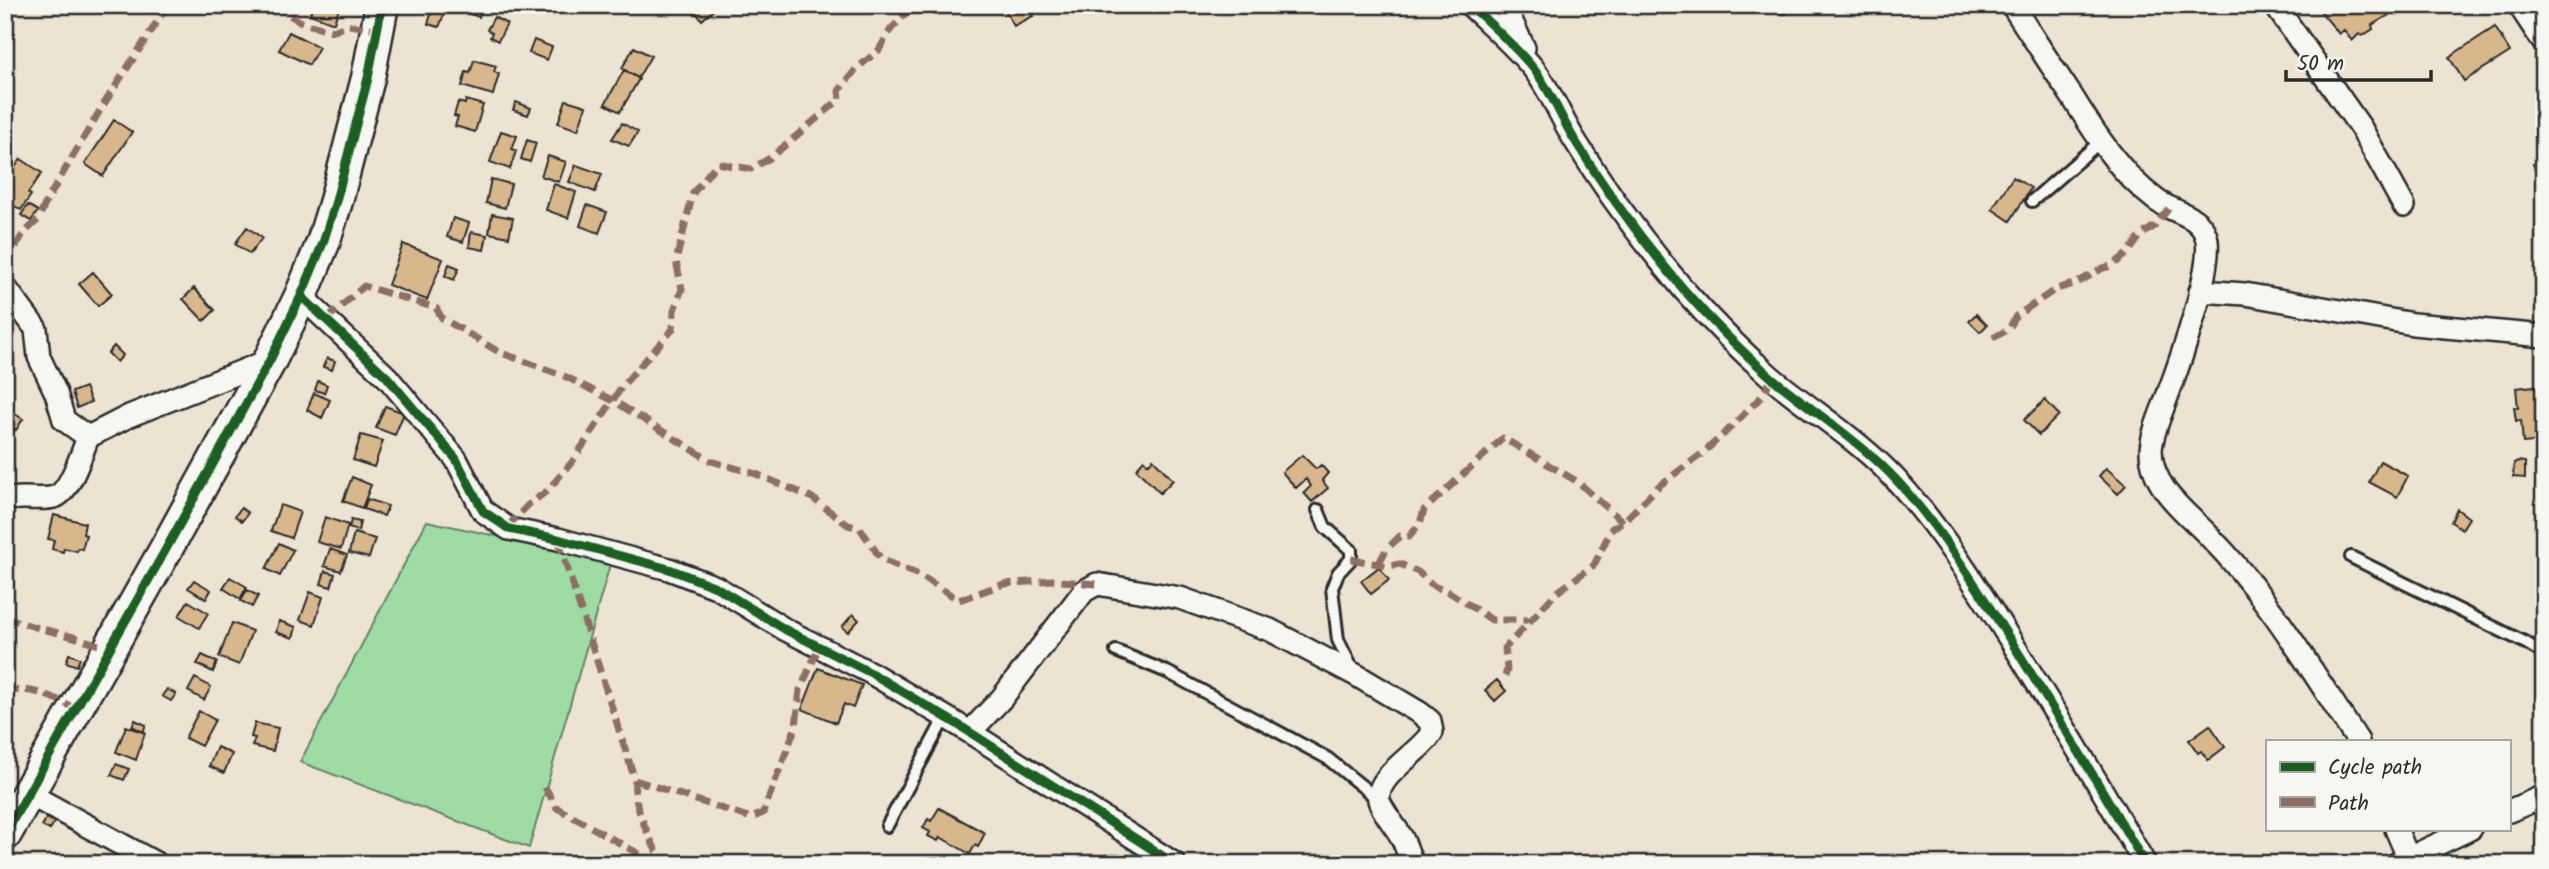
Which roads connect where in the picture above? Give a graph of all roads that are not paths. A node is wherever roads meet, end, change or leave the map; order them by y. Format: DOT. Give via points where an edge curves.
graph roads {
  1 [pos="382,5"];
  2 [pos="1470,5"];
  3 [pos="1504,5"];
  4 [pos="2012,5"];
  5 [pos="2275,5"];
  6 [pos="2519,5"];
  7 [pos="2544,43"];
  8 [pos="1534,69"];
  9 [pos="2101,141"];
  10 [pos="2032,201"];
  11 [pos="2404,206"];
  12 [pos="5,287"];
  13 [pos="2200,291"];
  14 [pos="302,296"];
  15 [pos="2544,336"];
  16 [pos="270,360"];
  17 [pos="88,436"];
  18 [pos="5,500"];
  19 [pos="1318,510"];
  20 [pos="2351,557"];
  21 [pos="1116,651"];
  22 [pos="2544,654"];
  23 [pos="1356,675"];
  24 [pos="945,717"];
  25 [pos="970,732"];
  26 [pos="2357,740"];
  27 [pos="27,793"];
  28 [pos="2544,796"];
  29 [pos="1380,800"];
  30 [pos="2510,811"];
  31 [pos="887,826"];
  32 [pos="2396,830"];
  33 [pos="2468,830"];
  34 [pos="5,834"];
  35 [pos="2405,862"];
  36 [pos="157,864"];
  37 [pos="1175,864"];
  38 [pos="1412,864"];
  39 [pos="2146,864"];
  1 -- 14 [label="street" via="357,125 323,243"];
  2 -- 8 [label="street"];
  3 -- 8 [label="street"];
  4 -- 9 [label="street"];
  5 -- 11 [label="street" via="2361,128"];
  6 -- 7 [label="street"];
  8 -- 39 [label="street" via="1610,194 1686,292 1736,346 1898,482 1937,530 2064,726"];
  9 -- 10 [label="lane"];
  9 -- 13 [label="street" via="2157,201 2200,224 2207,238"];
  12 -- 17 [label="street" via="36,329 39,357 64,420"];
  13 -- 15 [label="street" via="2245,294 2413,324"];
  13 -- 26 [label="street" via="2155,430 2151,450 2155,470 2177,505 2241,571 2277,618"];
  14 -- 16 [label="street"];
  14 -- 24 [label="street" via="387,376 456,459 483,511 509,529 668,569 716,587"];
  16 -- 17 [label="street"];
  16 -- 27 [label="street"];
  17 -- 18 [label="street" via="64,491 53,498"];
  19 -- 23 [label="lane" via="1325,527 1351,550 1351,559 1332,588 1338,640"];
  20 -- 22 [label="lane"];
  21 -- 29 [label="lane" via="1167,672 1327,758"];
  23 -- 25 [label="street" via="1269,631 1180,598 1097,584 1084,591 1002,698"];
  23 -- 29 [label="street" via="1430,721 1432,732 1427,741 1381,785"];
  24 -- 25 [label="street"];
  24 -- 31 [label="lane"];
  25 -- 37 [label="street"];
  27 -- 34 [label="street"];
  27 -- 36 [label="street"];
  28 -- 30 [label="street"];
  29 -- 38 [label="street"];
  32 -- 35 [label="street"];
  33 -- 35 [label="street"];
}
